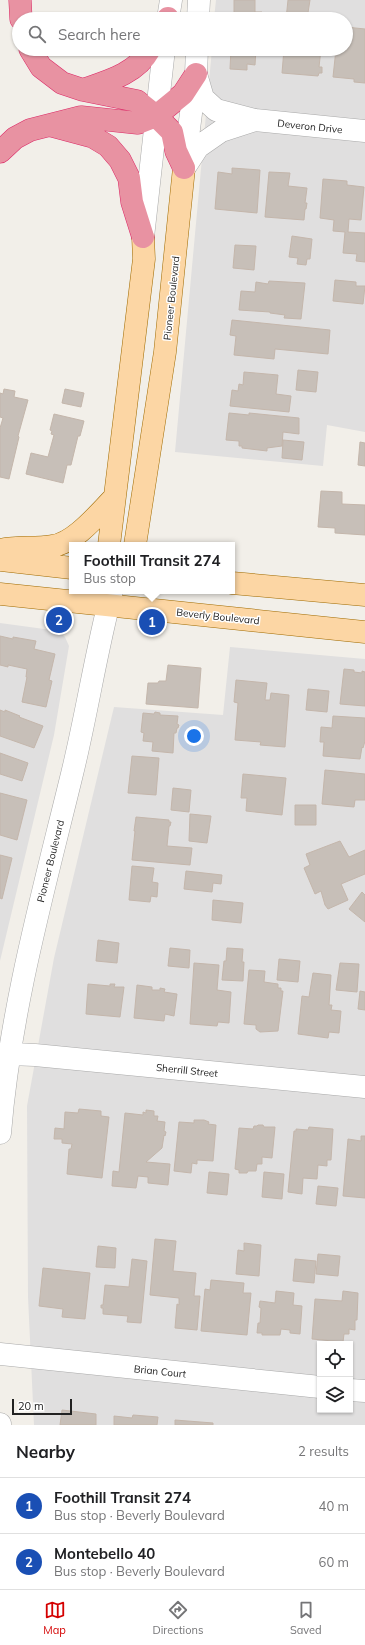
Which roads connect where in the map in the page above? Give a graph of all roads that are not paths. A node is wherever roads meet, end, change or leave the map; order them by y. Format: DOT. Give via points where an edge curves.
graph roads {
  1 [pos="20,0"];
  2 [pos="199,0"];
  3 [pos="21,12"];
  4 [pos="198,12"];
  5 [pos="35,56"];
  6 [pos="146,56"];
  7 [pos="163,56"];
  8 [pos="197,56"];
  9 [pos="196,74"];
  10 [pos="83,90"];
  11 [pos="156,116"];
  12 [pos="255,120"];
  13 [pos="49,125"];
  14 [pos="365,131"];
  15 [pos="0,152"];
  16 [pos="184,168"];
  17 [pos="143,237"];
  18 [pos="114,498"];
  19 [pos="109,542"];
  20 [pos="135,542"];
  21 [pos="0,550"];
  22 [pos="0,560"];
  23 [pos="69,568"];
  24 [pos="235,583"];
  25 [pos="0,594"];
  26 [pos="365,595"];
  27 [pos="110,598"];
  28 [pos="365,632"];
  29 [pos="9,1054"];
  30 [pos="365,1087"];
  31 [pos="0,1132"];
  32 [pos="0,1354"];
  33 [pos="317,1387"];
  34 [pos="353,1390"];
  35 [pos="365,1391"];
  1 -- 3 [label="highway"];
  2 -- 4 [label="street"];
  5 -- 10 [label="highway" via="41,66 62,83"];
  6 -- 10 [label="highway" via="130,71"];
  7 -- 11 [label="street"];
  8 -- 9 [label="street, Pioneer Boulevard"];
  9 -- 11 [label="highway" via="183,94"];
  9 -- 12 [label="street, Deveron Drive" via="203,98 216,110"];
  9 -- 16 [label="street, Pioneer Boulevard"];
  10 -- 11 [label="highway" via="137,101"];
  11 -- 13 [label="highway" via="138,123 81,117"];
  11 -- 16 [label="highway" via="172,132 176,151"];
  11 -- 17 [label="street"];
  12 -- 14 [label="street, Deveron Drive"];
  12 -- 16 [label="street, Deveron Drive" via="221,131 198,146"];
  13 -- 15 [label="highway" via="30,130 15,138"];
  13 -- 17 [label="highway" via="93,136 108,146 130,178 132,202"];
  16 -- 20 [label="main road, Pioneer Boulevard" via="165,352"];
  17 -- 18 [label="main road" via="144,259"];
  18 -- 19 [label="main road"];
  18 -- 21 [label="main road" via="66,542 53,546"];
  22 -- 23 [label="main road"];
  24 -- 26 [label="main road"];
  25 -- 27 [label="main road, Beverly Boulevard"];
  27 -- 28 [label="main road, Beverly Boulevard"];
  27 -- 29 [label="street, Pioneer Boulevard" via="74,767 22,981"];
  29 -- 30 [label="street, Sherrill Street"];
  29 -- 31 [label="street, Pioneer Boulevard"];
  32 -- 33 [label="street, Brian Court"];
  34 -- 35 [label="street"];
}
